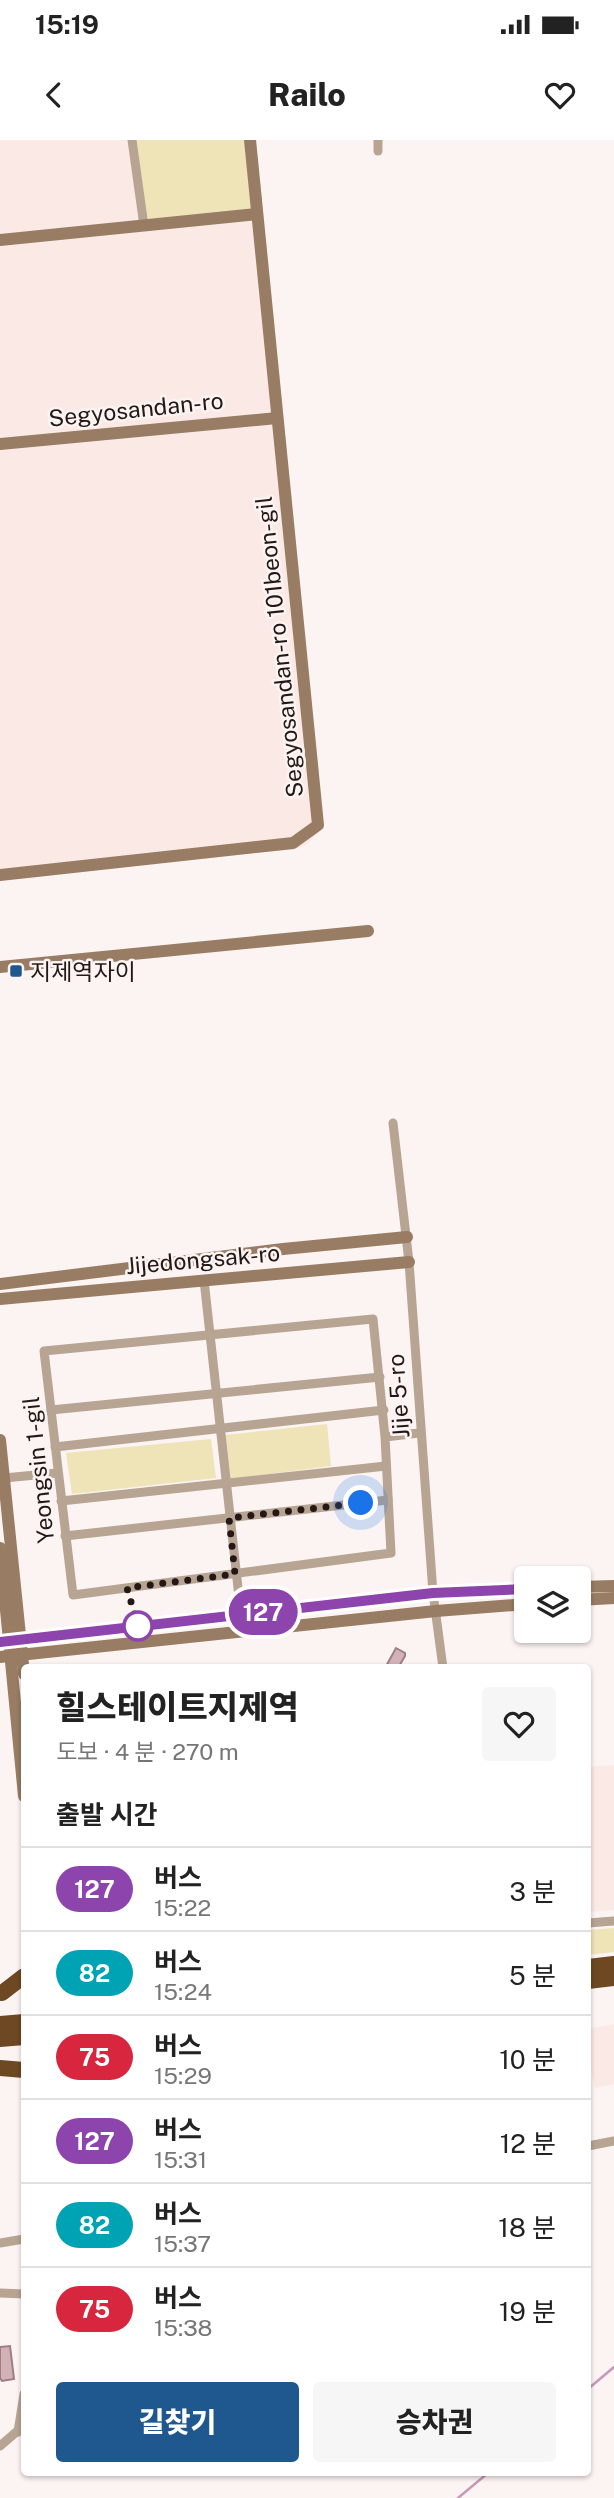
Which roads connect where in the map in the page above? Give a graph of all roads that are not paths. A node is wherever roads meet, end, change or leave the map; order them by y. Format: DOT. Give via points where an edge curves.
graph roads {
  1 [pos="132,140"];
  2 [pos="250,140"];
  3 [pos="378,140"];
  4 [pos="378,151"];
  5 [pos="257,214"];
  6 [pos="144,226"];
  7 [pos="0,240"];
  8 [pos="277,418"];
  9 [pos="0,444"];
  10 [pos="0,875"];
  11 [pos="368,931"];
  12 [pos="0,967"];
  13 [pos="393,1123"];
  14 [pos="407,1237"];
  15 [pos="409,1262"];
  16 [pos="204,1280"];
  17 [pos="0,1284"];
  18 [pos="0,1299"];
  19 [pos="210,1335"];
  20 [pos="380,1377"];
  21 [pos="216,1393"];
  22 [pos="51,1410"];
  23 [pos="384,1410"];
  24 [pos="220,1429"];
  25 [pos="419,1433"];
  26 [pos="385,1437"];
  27 [pos="0,1440"];
  28 [pos="55,1447"];
  29 [pos="386,1466"];
  30 [pos="57,1473"];
  31 [pos="4,1479"];
  32 [pos="225,1483"];
  33 [pos="388,1500"];
  34 [pos="61,1501"];
  35 [pos="229,1518"];
  36 [pos="65,1536"];
  37 [pos="0,1548"];
  38 [pos="235,1574"];
  39 [pos="614,1586"];
  40 [pos="591,1587"];
  41 [pos="514,1590"];
  42 [pos="433,1593"];
  43 [pos="614,1598"];
  44 [pos="591,1599"];
  45 [pos="514,1605"];
  46 [pos="436,1611"];
  47 [pos="241,1615"];
  48 [pos="10,1641"];
  49 [pos="23,1655"];
  50 [pos="4,1657"];
  51 [pos="23,1664"];
  52 [pos="443,1664"];
  53 [pos="21,1775"];
  54 [pos="614,1921"];
  55 [pos="591,1923"];
  56 [pos="614,1964"];
  57 [pos="591,1967"];
  58 [pos="21,1978"];
  59 [pos="614,1978"];
  60 [pos="591,1981"];
  61 [pos="21,1990"];
  62 [pos="1,1993"];
  63 [pos="21,2022"];
  64 [pos="0,2024"];
  65 [pos="21,2036"];
  66 [pos="0,2039"];
  67 [pos="0,2068"];
  68 [pos="21,2070"];
  69 [pos="614,2141"];
  70 [pos="591,2145"];
  71 [pos="21,2239"];
  72 [pos="0,2242"];
  73 [pos="0,2293"];
  74 [pos="21,2294"];
  75 [pos="21,2413"];
  76 [pos="21,2428"];
  77 [pos="18,2432"];
  78 [pos="0,2446"];
  1 -- 6 [label="street"];
  2 -- 5 [label="street, Segyosandan-ro 101beon-gil"];
  3 -- 4 [label="street"];
  5 -- 6 [label="street"];
  5 -- 8 [label="street, Segyosandan-ro 101beon-gil"];
  6 -- 7 [label="street"];
  8 -- 9 [label="street, Segyosandan-ro"];
  8 -- 10 [label="street, Segyosandan-ro 101beon-gil" via="318,825 293,843"];
  11 -- 12 [label="street"];
  13 -- 14 [label="street, Jije 5-ro"];
  14 -- 15 [label="street, Jije 5-ro"];
  14 -- 17 [label="street"];
  15 -- 16 [label="street, Jijedongsak-ro"];
  15 -- 25 [label="street, Jije 5-ro"];
  16 -- 18 [label="street, Jijedongsak-ro"];
  16 -- 19 [label="street"];
  19 -- 20 [label="street, Yeongsin 1-gil" via="373,1319"];
  19 -- 21 [label="street"];
  19 -- 22 [label="street, Yeongsin 1-gil" via="44,1351"];
  20 -- 21 [label="street"];
  20 -- 23 [label="street, Yeongsin 1-gil"];
  21 -- 22 [label="street"];
  21 -- 24 [label="street"];
  22 -- 28 [label="street, Yeongsin 1-gil"];
  23 -- 24 [label="street"];
  23 -- 26 [label="street, Yeongsin 1-gil"];
  24 -- 28 [label="street"];
  24 -- 32 [label="street"];
  25 -- 26 [label="street"];
  25 -- 42 [label="street, Jije 5-ro"];
  26 -- 29 [label="street, Yeongsin 1-gil"];
  27 -- 31 [label="street"];
  28 -- 30 [label="street, Yeongsin 1-gil"];
  29 -- 32 [label="street"];
  29 -- 33 [label="street, Yeongsin 1-gil"];
  30 -- 31 [label="street"];
  30 -- 34 [label="street, Yeongsin 1-gil"];
  31 -- 48 [label="street"];
  32 -- 34 [label="street"];
  32 -- 35 [label="street"];
  33 -- 35 [label="street"];
  33 -- 38 [label="street, Yeongsin 1-gil" via="391,1553"];
  34 -- 36 [label="street, Yeongsin 1-gil"];
  35 -- 36 [label="street"];
  35 -- 38 [label="street"];
  36 -- 38 [label="street, Yeongsin 1-gil" via="73,1595"];
  37 -- 48 [label="street"];
  38 -- 47 [label="street"];
  39 -- 40 [label="street"];
  41 -- 42 [label="street"];
  42 -- 46 [label="street, Jije 5-ro"];
  42 -- 47 [label="street"];
  43 -- 44 [label="street"];
  45 -- 46 [label="street"];
  46 -- 49 [label="street"];
  46 -- 52 [label="street, Jije 5-ro"];
  47 -- 48 [label="street"];
  48 -- 49 [label="street"];
  48 -- 50 [label="street"];
  49 -- 50 [label="street"];
  49 -- 51 [label="street"];
  50 -- 53 [label="street"];
  54 -- 55 [label="street"];
  56 -- 57 [label="highway"];
  58 -- 62 [label="highway"];
  59 -- 60 [label="highway"];
  61 -- 62 [label="highway"];
  63 -- 64 [label="highway"];
  65 -- 66 [label="highway"];
  67 -- 68 [label="highway"];
  69 -- 70 [label="street"];
  71 -- 72 [label="street"];
  73 -- 74 [label="street"];
  75 -- 77 [label="street"];
  76 -- 77 [label="street"];
  77 -- 78 [label="street"];
}
